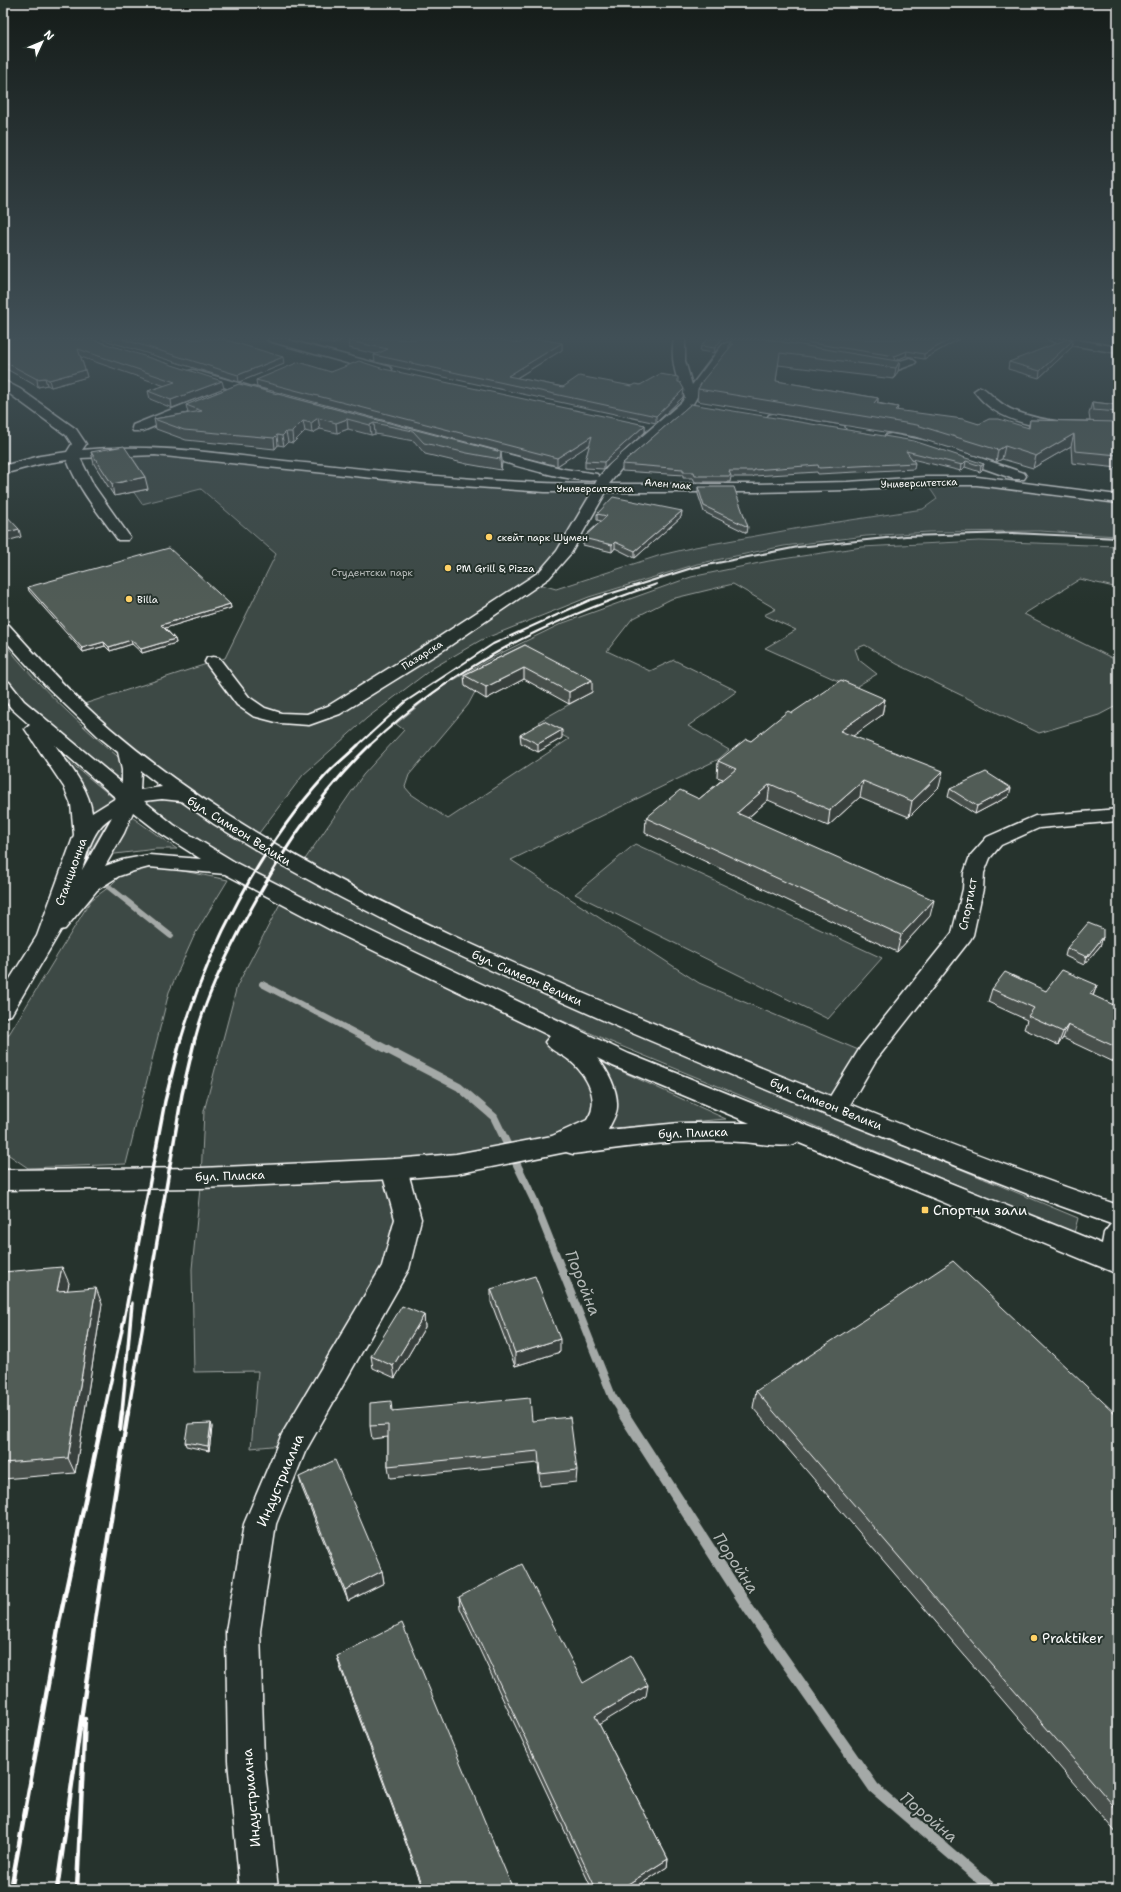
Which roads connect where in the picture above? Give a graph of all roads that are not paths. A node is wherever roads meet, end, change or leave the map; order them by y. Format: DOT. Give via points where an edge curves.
graph roads {
  1 [pos="65,427"];
  2 [pos="648,427"];
  3 [pos="833,427"];
  4 [pos="1072,427"];
  5 [pos="657,429"];
  6 [pos="1118,429"];
  7 [pos="849,430"];
  8 [pos="71,432"];
  9 [pos="879,436"];
  10 [pos="463,446"];
  11 [pos="155,451"];
  12 [pos="72,454"];
  13 [pos="3,470"];
  14 [pos="602,484"];
  15 [pos="1062,491"];
  16 [pos="1118,499"];
  17 [pos="123,537"];
  18 [pos="3,628"];
  19 [pos="213,662"];
  20 [pos="3,686"];
  21 [pos="18,705"];
  22 [pos="126,749"];
  23 [pos="183,795"];
  24 [pos="129,799"];
  25 [pos="1118,815"];
  26 [pos="84,835"];
  27 [pos="230,869"];
  28 [pos="48,936"];
  29 [pos="445,976"];
  30 [pos="3,1009"];
  31 [pos="835,1108"];
  32 [pos="828,1145"];
  33 [pos="557,1146"];
  34 [pos="394,1169"];
  35 [pos="6,1178"];
  36 [pos="1118,1216"];
  37 [pos="1118,1233"];
  38 [pos="1118,1254"];
  39 [pos="1118,1262"];
  40 [pos="259,1889"];
  1 -- 8 [label="street"];
  2 -- 5 [label="street"];
  3 -- 7 [label="street"];
  4 -- 6 [label="street"];
  5 -- 14 [label="street, Пазарска"];
  8 -- 11 [label="street" via="88,439"];
  8 -- 12 [label="street" via="79,444"];
  9 -- 15 [label="street" via="932,446"];
  10 -- 14 [label="street"];
  11 -- 12 [label="street, Университетска" via="117,450"];
  11 -- 14 [label="street, Университетска" via="474,483 545,488"];
  12 -- 13 [label="street, Университетска"];
  12 -- 17 [label="street" via="85,480"];
  14 -- 15 [label="street, Университетска" via="718,488 847,486 933,481 998,483"];
  14 -- 19 [label="street, Пазарска" via="596,499 563,553 544,574 442,643 334,710 309,720 280,718 259,712 243,701"];
  15 -- 16 [label="street, Университетска"];
  18 -- 22 [label="street, бул. Симеон Велики" via="75,707"];
  20 -- 21 [label="street"];
  21 -- 24 [label="street"];
  21 -- 26 [label="street" via="74,787 81,804"];
  22 -- 23 [label="street, бул. Симеон Велики"];
  22 -- 24 [label="street" via="132,772"];
  23 -- 24 [label="street, Станционна" via="162,793"];
  23 -- 31 [label="street, бул. Симеон Велики" via="299,868 398,920 587,1005"];
  24 -- 26 [label="street, Станционна" via="100,816"];
  24 -- 27 [label="street" via="167,829"];
  24 -- 28 [label="street" via="93,870"];
  25 -- 31 [label="street, Спортист" via="1035,822 994,841 980,856 974,872 962,935 868,1054"];
  26 -- 28 [label="street, Станционна"];
  27 -- 28 [label="street" via="149,861 112,871 90,885"];
  27 -- 29 [label="street"];
  28 -- 30 [label="street, Станционна"];
  29 -- 32 [label="street" via="621,1060"];
  29 -- 33 [label="street" via="578,1054 593,1070 604,1092 605,1108 596,1126"];
  31 -- 36 [label="street, бул. Симеон Велики"];
  32 -- 33 [label="street, бул. Плиска" via="765,1133 725,1131 672,1133"];
  32 -- 39 [label="street"];
  33 -- 34 [label="street, бул. Плиска" via="456,1164"];
  34 -- 35 [label="street, бул. Плиска" via="201,1178"];
  34 -- 40 [label="street, Индустриална" via="408,1219 395,1269 293,1444 260,1524 243,1631 246,1761"];
  37 -- 38 [label="street"];
}
